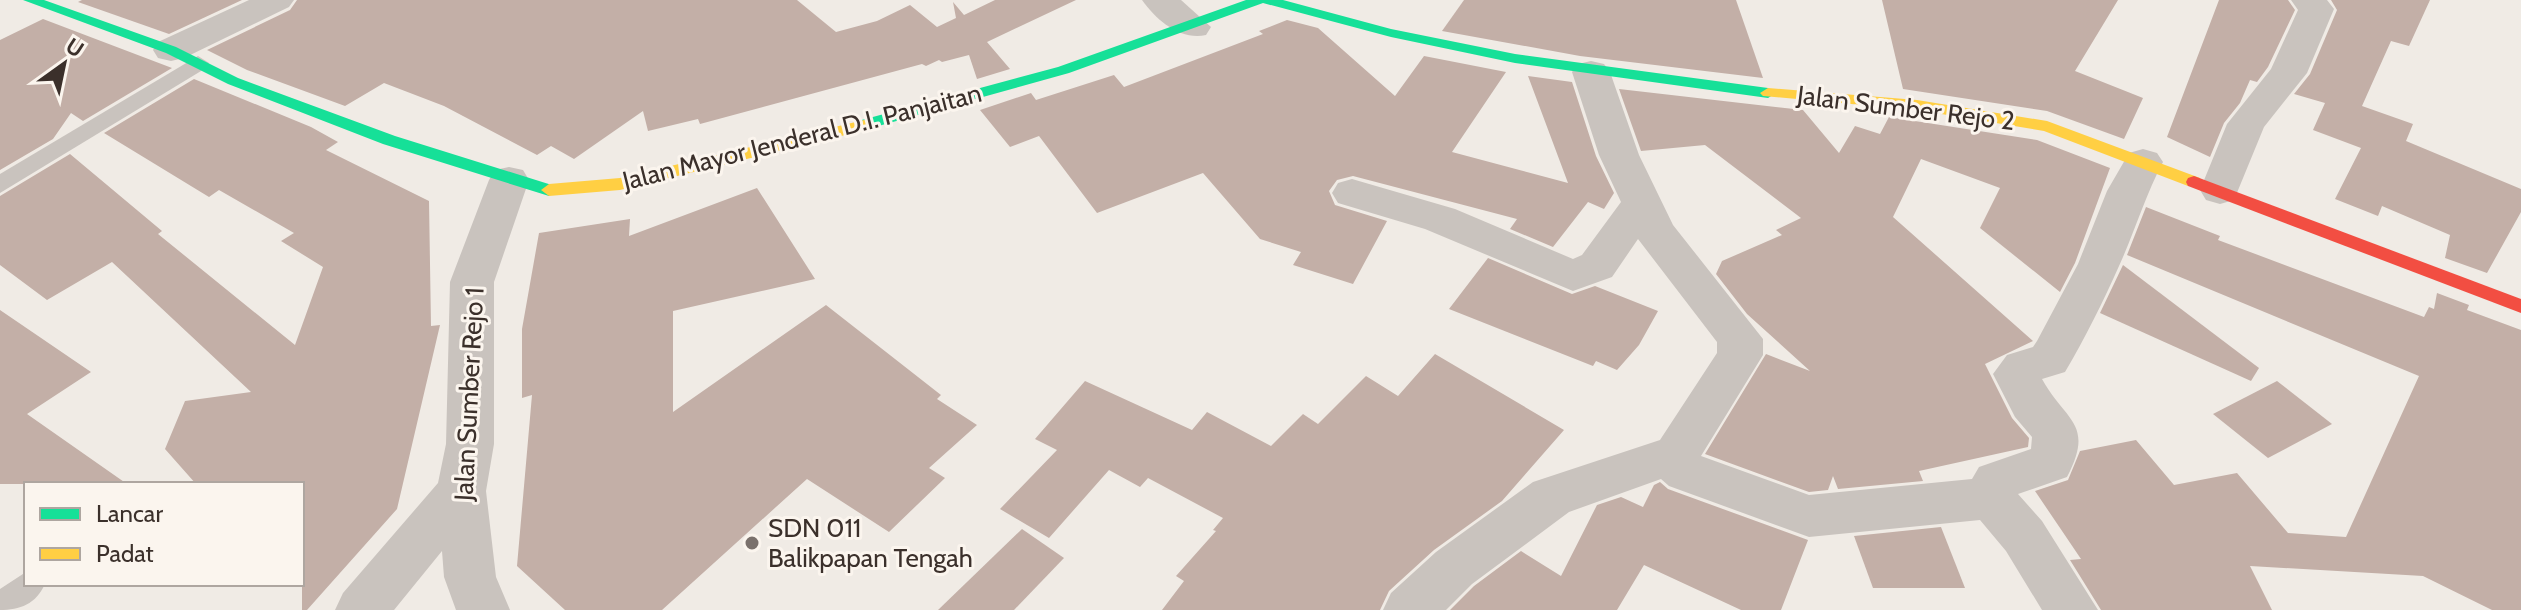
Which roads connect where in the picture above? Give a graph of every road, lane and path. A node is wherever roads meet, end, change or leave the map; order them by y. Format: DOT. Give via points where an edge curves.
graph roads {
  1 [pos="30,0"];
  2 [pos="277,0"];
  3 [pos="1159,0"];
  4 [pos="1259,0"];
  5 [pos="1267,0"];
  6 [pos="2308,0"];
  7 [pos="1193,27"];
  8 [pos="184,56"];
  9 [pos="1591,72"];
  10 [pos="2143,162"];
  11 [pos="509,180"];
  12 [pos="0,185"];
  13 [pos="2220,190"];
  14 [pos="1352,193"];
  15 [pos="1642,203"];
  16 [pos="2521,306"];
  17 [pos="1677,454"];
  18 [pos="461,491"];
  19 [pos="1992,498"];
  20 [pos="27,586"];
  21 [pos="0,607"];
  22 [pos="362,610"];
  23 [pos="483,610"];
  24 [pos="1410,610"];
  25 [pos="2071,610"];
  1 -- 8 [label="main road, Jalan Mayor Jenderal D.I. Panjaitan"];
  2 -- 8 [label="street"];
  3 -- 7 [label="street"];
  4 -- 7 [label="main road, Jalan Mayor Jenderal D.I. Panjaitan"];
  5 -- 9 [label="main road, Jalan Sumber Rejo 2" via="1399,37"];
  6 -- 13 [label="street" via="2316,9 2303,41 2288,73 2246,124"];
  7 -- 11 [label="main road, Jalan Mayor Jenderal D.I. Panjaitan" via="927,110 694,169 620,184 543,190"];
  8 -- 11 [label="main road, Jalan Mayor Jenderal D.I. Panjaitan" via="301,107"];
  8 -- 12 [label="lane"];
  9 -- 10 [label="main road, Jalan Sumber Rejo 2" via="1973,112 2047,126"];
  9 -- 15 [label="street" via="1619,155"];
  10 -- 13 [label="main road, Jalan Sumber Rejo 2"];
  10 -- 19 [label="street" via="2055,350 2049,360 2016,374 2056,432 2055,456 2050,463 1996,481"];
  11 -- 18 [label="street, Jalan Sumber Rejo 1" via="472,282 470,444"];
  13 -- 16 [label="main road, Jalan Sumber Rejo 2"];
  14 -- 15 [label="street" via="1440,219 1573,276 1597,266"];
  15 -- 17 [label="street" via="1655,232 1740,339 1740,355"];
  17 -- 19 [label="street" via="1675,463 1686,472 1809,516"];
  17 -- 24 [label="street" via="1551,497 1454,568"];
  18 -- 22 [label="street"];
  18 -- 23 [label="street, Jalan Sumber Rejo 1" via="470,577"];
  19 -- 25 [label="street" via="2024,536"];
  20 -- 21 [label="lane"];
}
